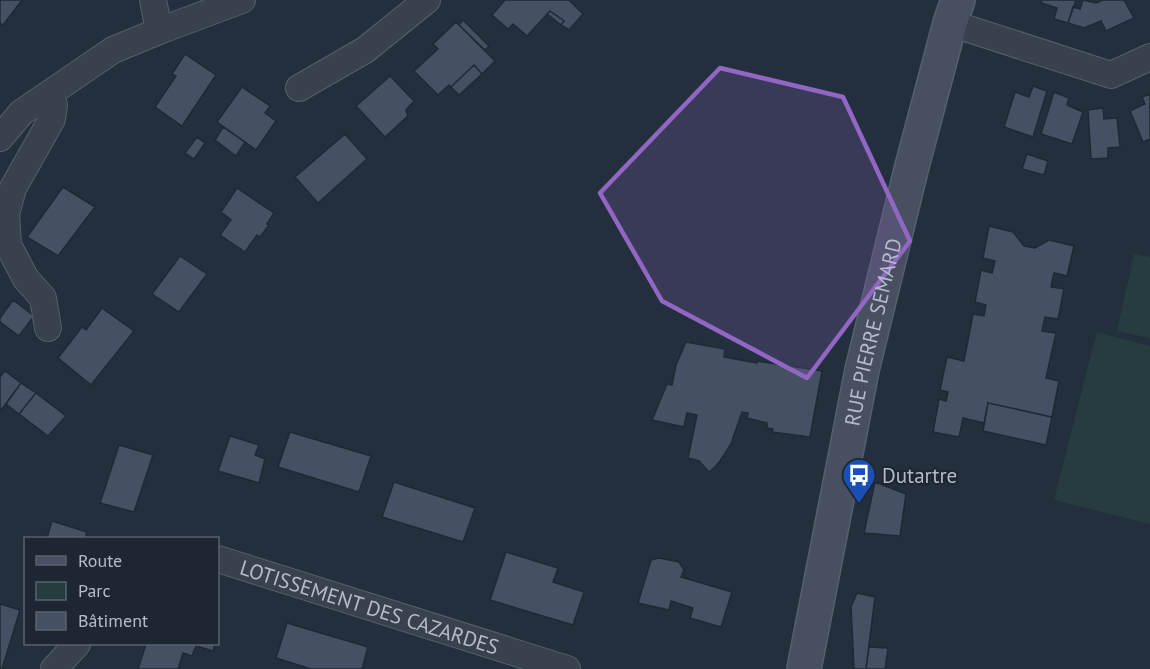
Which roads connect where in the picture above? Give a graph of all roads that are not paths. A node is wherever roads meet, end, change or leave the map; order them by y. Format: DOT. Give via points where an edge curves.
graph roads {
  1 [pos="153,0"];
  2 [pos="243,0"];
  3 [pos="427,0"];
  4 [pos="954,11"];
  5 [pos="159,31"];
  6 [pos="1150,57"];
  7 [pos="299,87"];
  8 [pos="49,94"];
  9 [pos="0,138"];
  10 [pos="48,328"];
  11 [pos="219,559"];
  12 [pos="76,645"];
  13 [pos="520,662"];
  14 [pos="54,669"];
  15 [pos="567,669"];
  16 [pos="804,669"];
  1 -- 5 [label="street"];
  2 -- 5 [label="street"];
  3 -- 7 [label="street" via="365,50"];
  4 -- 6 [label="street" via="1112,75"];
  4 -- 16 [label="main road, RUE PIERRE SEMARD" via="862,370"];
  5 -- 8 [label="street" via="113,50"];
  8 -- 9 [label="street" via="21,113"];
  8 -- 10 [label="street" via="54,105 52,119 13,188 6,214 8,245 26,279 43,298"];
  11 -- 13 [label="street, LOTISSEMENT DES CAZARDES"];
  12 -- 14 [label="street"];
  13 -- 15 [label="street, LOTISSEMENT DES CAZARDES"];
}
